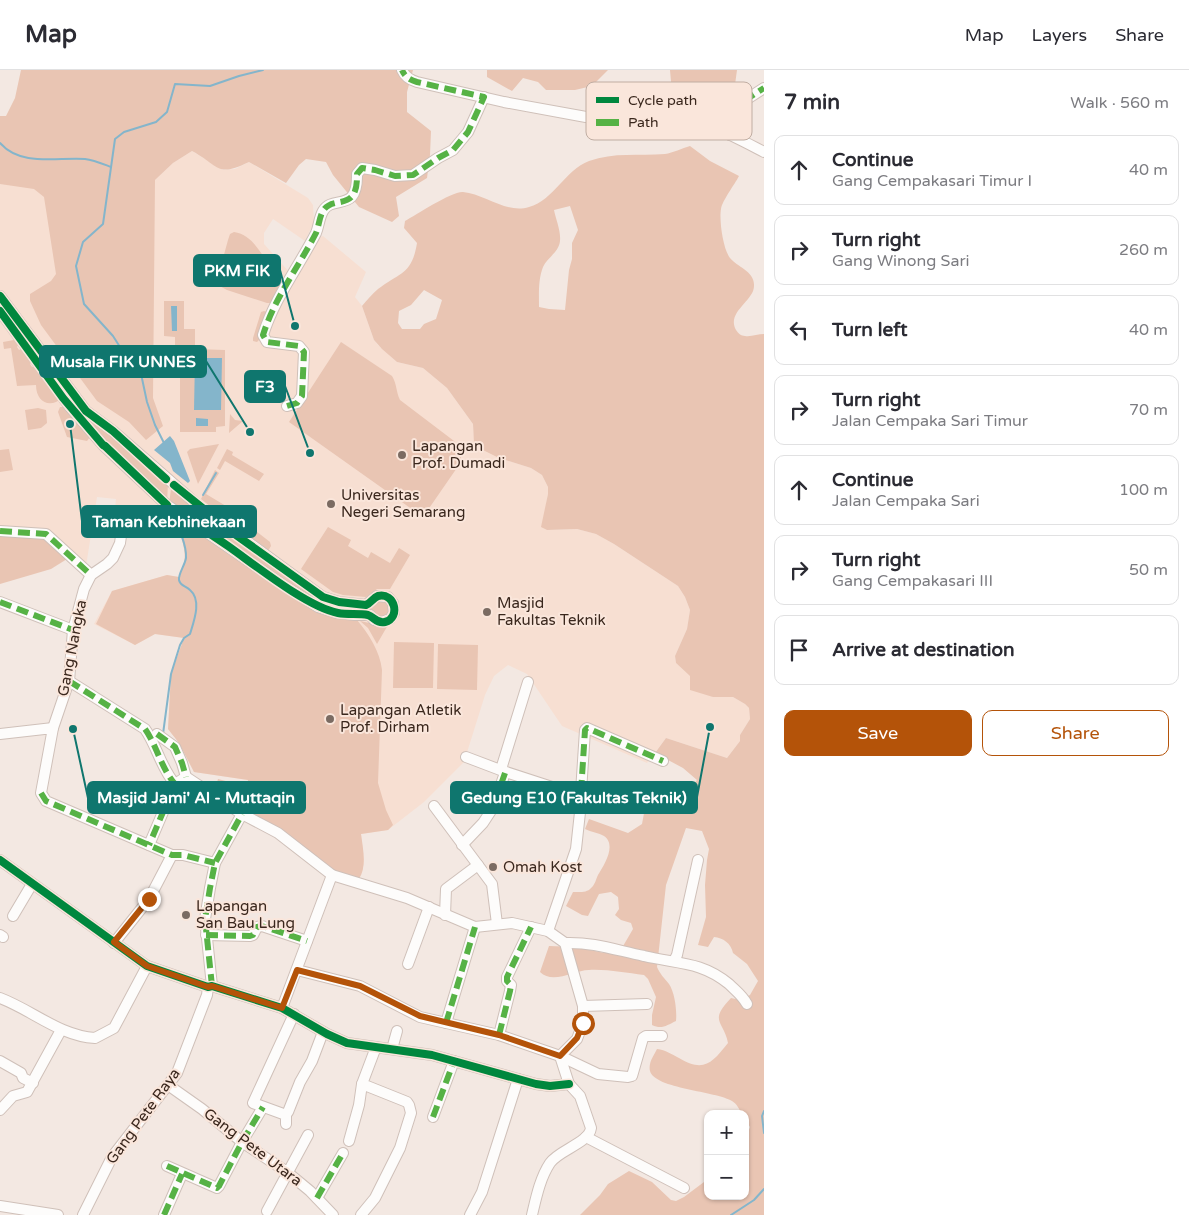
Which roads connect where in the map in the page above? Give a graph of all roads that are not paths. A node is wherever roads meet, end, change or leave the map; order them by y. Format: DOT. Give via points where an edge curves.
graph roads {
  1 [pos="402,70"];
  2 [pos="764,88"];
  3 [pos="752,96"];
  4 [pos="484,97"];
  5 [pos="586,116"];
  6 [pos="740,140"];
  7 [pos="764,152"];
  8 [pos="0,296"];
  9 [pos="0,311"];
  10 [pos="287,406"];
  11 [pos="116,434"];
  12 [pos="104,445"];
  13 [pos="193,501"];
  14 [pos="180,514"];
  15 [pos="128,527"];
  16 [pos="0,531"];
  17 [pos="91,575"];
  18 [pos="0,602"];
  19 [pos="369,604"];
  20 [pos="370,615"];
  21 [pos="73,630"];
  22 [pos="68,682"];
  23 [pos="528,682"];
  24 [pos="53,728"];
  25 [pos="0,734"];
  26 [pos="159,739"];
  27 [pos="466,757"];
  28 [pos="664,761"];
  29 [pos="504,772"];
  30 [pos="186,777"];
  31 [pos="175,784"];
  32 [pos="581,792"];
  33 [pos="434,806"];
  34 [pos="242,814"];
  35 [pos="149,845"];
  36 [pos="462,845"];
  37 [pos="172,855"];
  38 [pos="0,860"];
  39 [pos="698,860"];
  40 [pos="216,862"];
  41 [pos="478,865"];
  42 [pos="332,875"];
  43 [pos="32,884"];
  44 [pos="429,908"];
  45 [pos="445,915"];
  46 [pos="14,916"];
  47 [pos="496,924"];
  48 [pos="475,926"];
  49 [pos="531,926"];
  50 [pos="548,931"];
  51 [pos="206,935"];
  52 [pos="307,941"];
  53 [pos="114,942"];
  54 [pos="565,943"];
  55 [pos="674,961"];
  56 [pos="408,964"];
  57 [pos="147,966"];
  58 [pos="297,970"];
  59 [pos="210,986"];
  60 [pos="0,998"];
  61 [pos="647,1004"];
  62 [pos="747,1004"];
  63 [pos="582,1006"];
  64 [pos="282,1008"];
  65 [pos="294,1014"];
  66 [pos="446,1023"];
  67 [pos="61,1030"];
  68 [pos="398,1031"];
  69 [pos="323,1032"];
  70 [pos="499,1035"];
  71 [pos="662,1036"];
  72 [pos="376,1047"];
  73 [pos="392,1049"];
  74 [pos="560,1056"];
  75 [pos="0,1061"];
  76 [pos="454,1061"];
  77 [pos="518,1079"];
  78 [pos="33,1082"];
  79 [pos="362,1084"];
  80 [pos="569,1084"];
  81 [pos="168,1086"];
  82 [pos="263,1108"];
  83 [pos="0,1110"];
  84 [pos="288,1112"];
  85 [pos="433,1117"];
  86 [pos="286,1124"];
  87 [pos="308,1135"];
  88 [pos="586,1137"];
  89 [pos="348,1141"];
  90 [pos="242,1142"];
  91 [pos="343,1152"];
  92 [pos="167,1166"];
  93 [pos="287,1172"];
  94 [pos="182,1174"];
  95 [pos="684,1188"];
  96 [pos="317,1198"];
  97 [pos="0,1206"];
  98 [pos="268,1211"];
  99 [pos="58,1215"];
  100 [pos="82,1215"];
  101 [pos="164,1215"];
  102 [pos="333,1215"];
  103 [pos="361,1215"];
  104 [pos="470,1215"];
  105 [pos="532,1215"];
  1 -- 4 [label="street" via="410,80"];
  2 -- 3 [label="street"];
  4 -- 5 [label="street"];
  4 -- 10 [label="street" via="468,132 453,150 413,175 395,176 362,168 357,174 358,187 354,195 323,211 317,232 269,316 263,335 267,342 299,346 304,352 302,396 297,403"];
  6 -- 7 [label="street"];
  8 -- 11 [label="street" via="79,404"];
  9 -- 12 [label="street" via="62,398"];
  11 -- 12 [label="street" via="114,444"];
  11 -- 13 [label="street"];
  12 -- 14 [label="street"];
  13 -- 14 [label="street"];
  13 -- 19 [label="street" via="323,597 339,602"];
  14 -- 20 [label="street" via="318,606 337,613"];
  15 -- 17 [label="street, Gang Nangka" via="122,529 113,558"];
  16 -- 17 [label="street" via="46,534"];
  17 -- 21 [label="street, Gang Nangka" via="80,600"];
  18 -- 21 [label="street"];
  19 -- 20 [label="street"];
  19 -- 20 [label="street" via="374,598 383,596 392,600 395,608 386,622 377,621"];
  21 -- 22 [label="street, Gang Nangka"];
  22 -- 24 [label="street, Gang Nangka"];
  22 -- 26 [label="street" via="141,726 152,739"];
  23 -- 29 [label="street" via="502,766"];
  24 -- 25 [label="street"];
  24 -- 35 [label="street, Gang Nangka" via="41,793 46,801"];
  26 -- 30 [label="street" via="174,747"];
  26 -- 31 [label="street" via="159,755"];
  27 -- 29 [label="street"];
  28 -- 32 [label="street" via="587,728"];
  29 -- 32 [label="street" via="558,789"];
  29 -- 36 [label="street" via="498,800 483,823"];
  30 -- 31 [label="street"];
  30 -- 34 [label="street"];
  31 -- 35 [label="street"];
  32 -- 50 [label="street" via="576,849"];
  33 -- 36 [label="street"];
  34 -- 40 [label="street, Gang Pete Raya"];
  34 -- 42 [label="street" via="278,833"];
  35 -- 37 [label="street"];
  36 -- 41 [label="street"];
  37 -- 40 [label="street"];
  37 -- 53 [label="street" via="149,899"];
  38 -- 43 [label="street"];
  39 -- 55 [label="street"];
  40 -- 51 [label="street, Gang Pete Raya" via="205,919"];
  41 -- 45 [label="street" via="446,889"];
  41 -- 47 [label="street" via="492,884"];
  42 -- 44 [label="street"];
  42 -- 52 [label="street"];
  43 -- 46 [label="street"];
  43 -- 53 [label="street"];
  44 -- 45 [label="street"];
  44 -- 56 [label="street"];
  45 -- 48 [label="street"];
  47 -- 48 [label="street"];
  47 -- 49 [label="street"];
  48 -- 66 [label="street"];
  49 -- 50 [label="street"];
  49 -- 70 [label="street" via="507,977 511,985"];
  50 -- 54 [label="street"];
  51 -- 52 [label="street" via="250,936 262,926"];
  51 -- 59 [label="street, Gang Pete Raya" via="210,948"];
  52 -- 58 [label="street"];
  53 -- 57 [label="street"];
  54 -- 55 [label="street" via="598,944"];
  54 -- 63 [label="street"];
  55 -- 62 [label="street" via="695,965 717,975"];
  57 -- 59 [label="street"];
  57 -- 67 [label="street" via="114,1028 95,1038"];
  58 -- 64 [label="street"];
  58 -- 66 [label="street" via="360,986 420,1016"];
  59 -- 64 [label="street"];
  59 -- 81 [label="street, Gang Pete Raya" via="186,1052"];
  60 -- 67 [label="street"];
  61 -- 63 [label="street"];
  63 -- 74 [label="street" via="582,1030"];
  64 -- 65 [label="street"];
  65 -- 69 [label="street"];
  65 -- 82 [label="street" via="254,1102"];
  66 -- 70 [label="street"];
  67 -- 78 [label="street"];
  68 -- 73 [label="street"];
  69 -- 72 [label="street" via="347,1043"];
  69 -- 84 [label="street"];
  70 -- 74 [label="street"];
  71 -- 74 [label="street" via="643,1038 632,1076 628,1077 598,1074"];
  72 -- 73 [label="street"];
  72 -- 79 [label="street"];
  73 -- 76 [label="street"];
  74 -- 80 [label="street"];
  75 -- 78 [label="street"];
  76 -- 77 [label="street"];
  76 -- 85 [label="street"];
  77 -- 80 [label="street" via="550,1086"];
  77 -- 104 [label="street" via="482,1192"];
  78 -- 83 [label="street" via="25,1094 13,1096"];
  79 -- 89 [label="street"];
  79 -- 103 [label="street" via="407,1102 411,1113 387,1176"];
  80 -- 88 [label="street" via="580,1096 591,1128"];
  81 -- 90 [label="street, Gang Pete Utara"];
  81 -- 100 [label="street, Gang Pete Raya" via="112,1157"];
  82 -- 86 [label="street" via="286,1115"];
  82 -- 90 [label="street"];
  87 -- 93 [label="street"];
  88 -- 95 [label="street"];
  88 -- 105 [label="street" via="554,1157 540,1186"];
  90 -- 93 [label="street, Gang Pete Utara"];
  90 -- 94 [label="street" via="217,1188"];
  91 -- 96 [label="street"];
  92 -- 94 [label="street"];
  93 -- 96 [label="street, Gang Pete Utara"];
  93 -- 98 [label="street"];
  94 -- 101 [label="street"];
  96 -- 102 [label="street, Gang Pete Utara"];
  97 -- 99 [label="street"];
}
